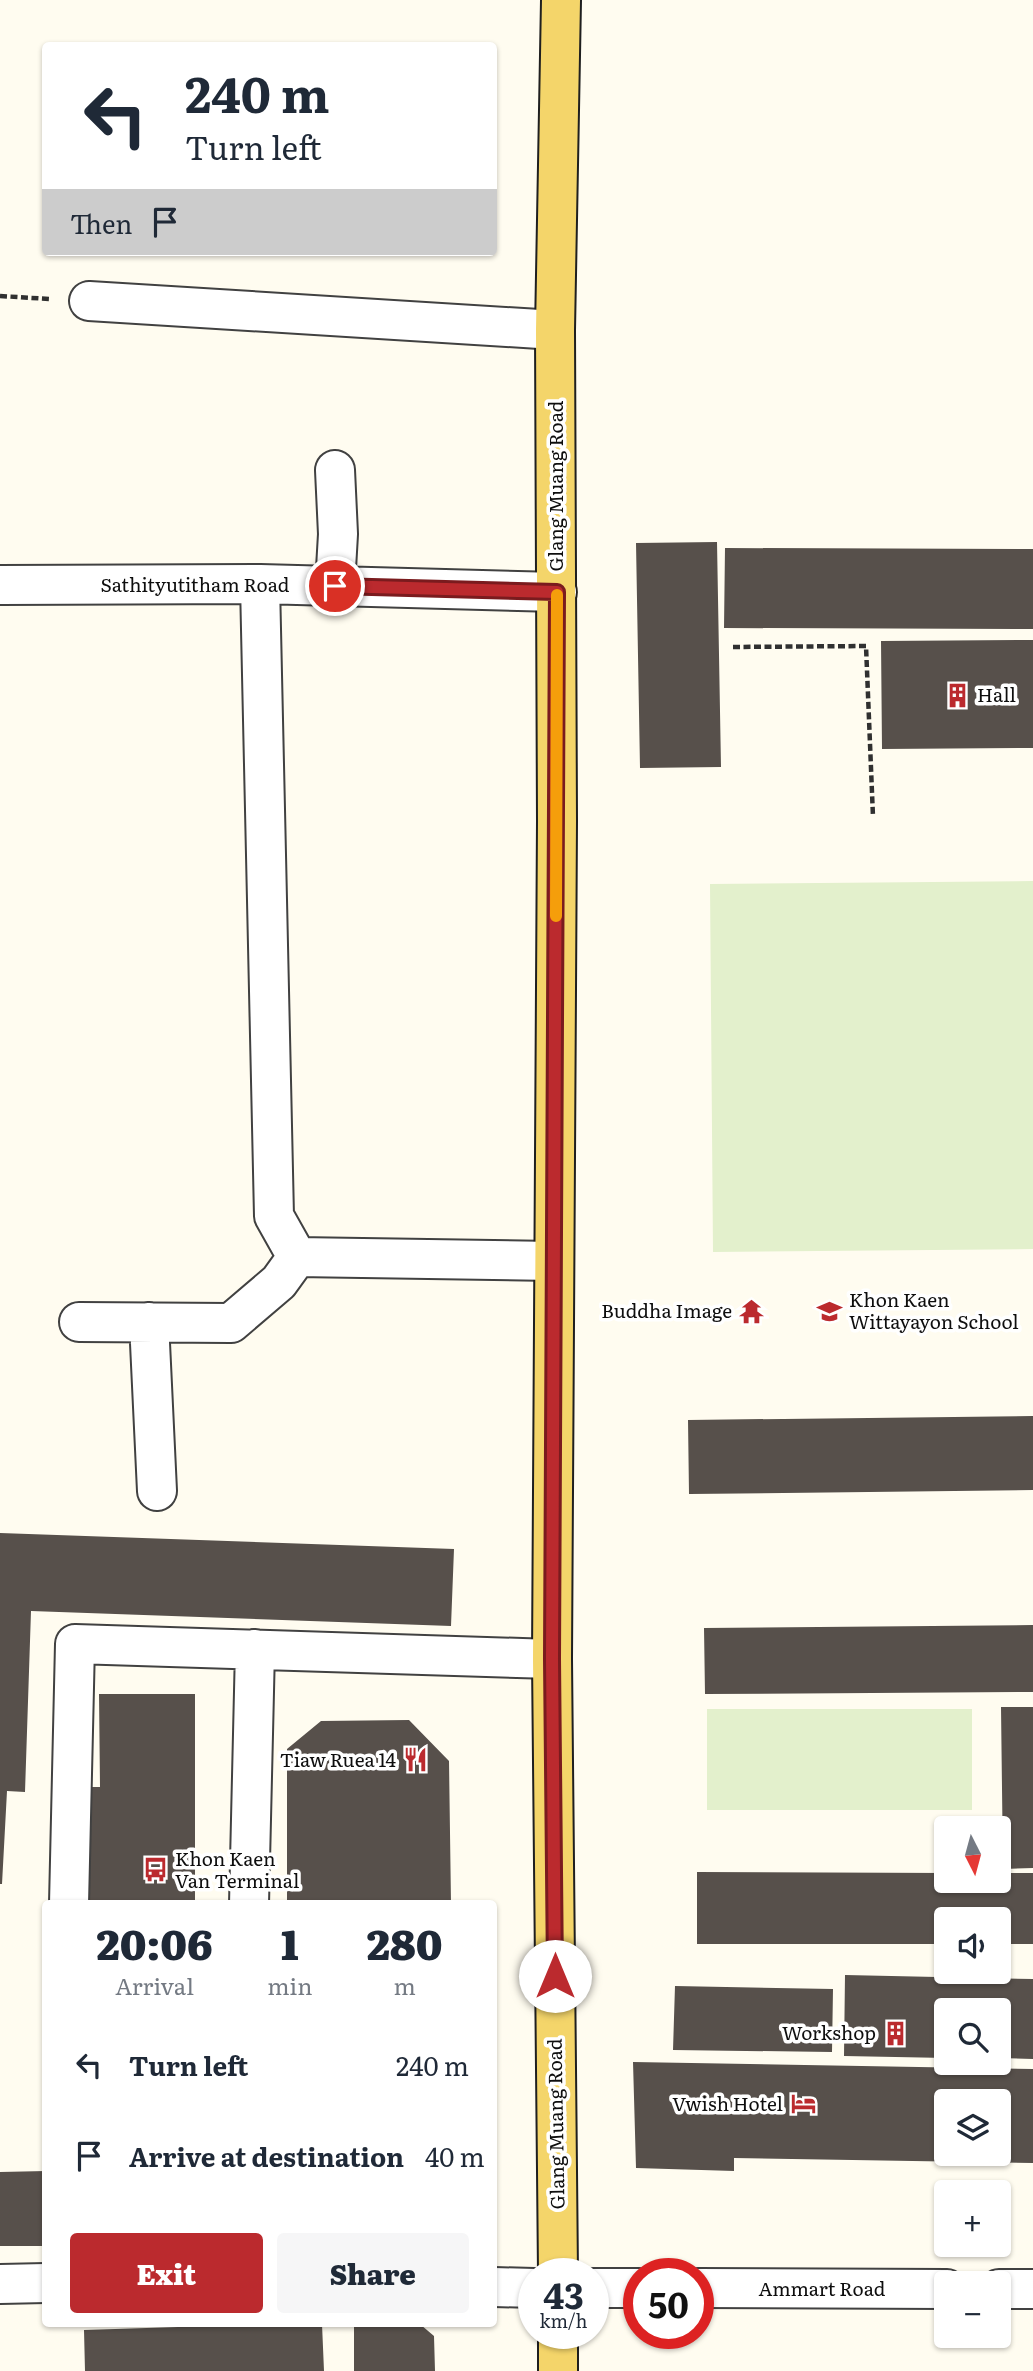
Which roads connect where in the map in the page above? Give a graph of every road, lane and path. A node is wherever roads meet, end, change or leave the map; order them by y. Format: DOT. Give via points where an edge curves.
graph roads {
  1 [pos="561,0"];
  2 [pos="0,296"];
  3 [pos="89,302"];
  4 [pos="555,330"];
  5 [pos="335,470"];
  6 [pos="260,584"];
  7 [pos="0,585"];
  8 [pos="335,586"];
  9 [pos="557,592"];
  10 [pos="733,647"];
  11 [pos="873,817"];
  12 [pos="297,1257"];
  13 [pos="553,1261"];
  14 [pos="79,1322"];
  15 [pos="149,1322"];
  16 [pos="157,1491"];
  17 [pos="255,1649"];
  18 [pos="552,1659"];
  19 [pos="69,1900"];
  20 [pos="249,1900"];
  21 [pos="558,2258"];
  22 [pos="42,2283"];
  23 [pos="0,2284"];
  24 [pos="497,2287"];
  25 [pos="518,2288"];
  26 [pos="714,2288"];
  27 [pos="934,2289"];
  28 [pos="1011,2289"];
  29 [pos="1033,2289"];
  30 [pos="558,2349"];
  31 [pos="558,2371"];
  1 -- 4 [label="main road, Glang Muang Road"];
  2 -- 3 [label="path"];
  3 -- 4 [label="street"];
  4 -- 9 [label="main road, Glang Muang Road"];
  5 -- 8 [label="street"];
  6 -- 7 [label="street, Sathityutitham Road"];
  6 -- 8 [label="street, Sathityutitham Road"];
  6 -- 12 [label="street" via="274,1216"];
  8 -- 9 [label="street, Sathityutitham Road"];
  9 -- 13 [label="main road, Glang Muang Road"];
  10 -- 11 [label="path" via="866,646"];
  12 -- 13 [label="street"];
  12 -- 15 [label="street" via="279,1282 230,1322"];
  13 -- 18 [label="main road, Glang Muang Road"];
  14 -- 15 [label="street"];
  15 -- 16 [label="street"];
  17 -- 18 [label="street"];
  17 -- 19 [label="street" via="75,1644"];
  17 -- 20 [label="street"];
  18 -- 21 [label="main road, Glang Muang Road"];
  22 -- 23 [label="street"];
  24 -- 25 [label="street"];
  26 -- 27 [label="street, Ammart Road"];
  28 -- 29 [label="street"];
  30 -- 31 [label="main road"];
}
